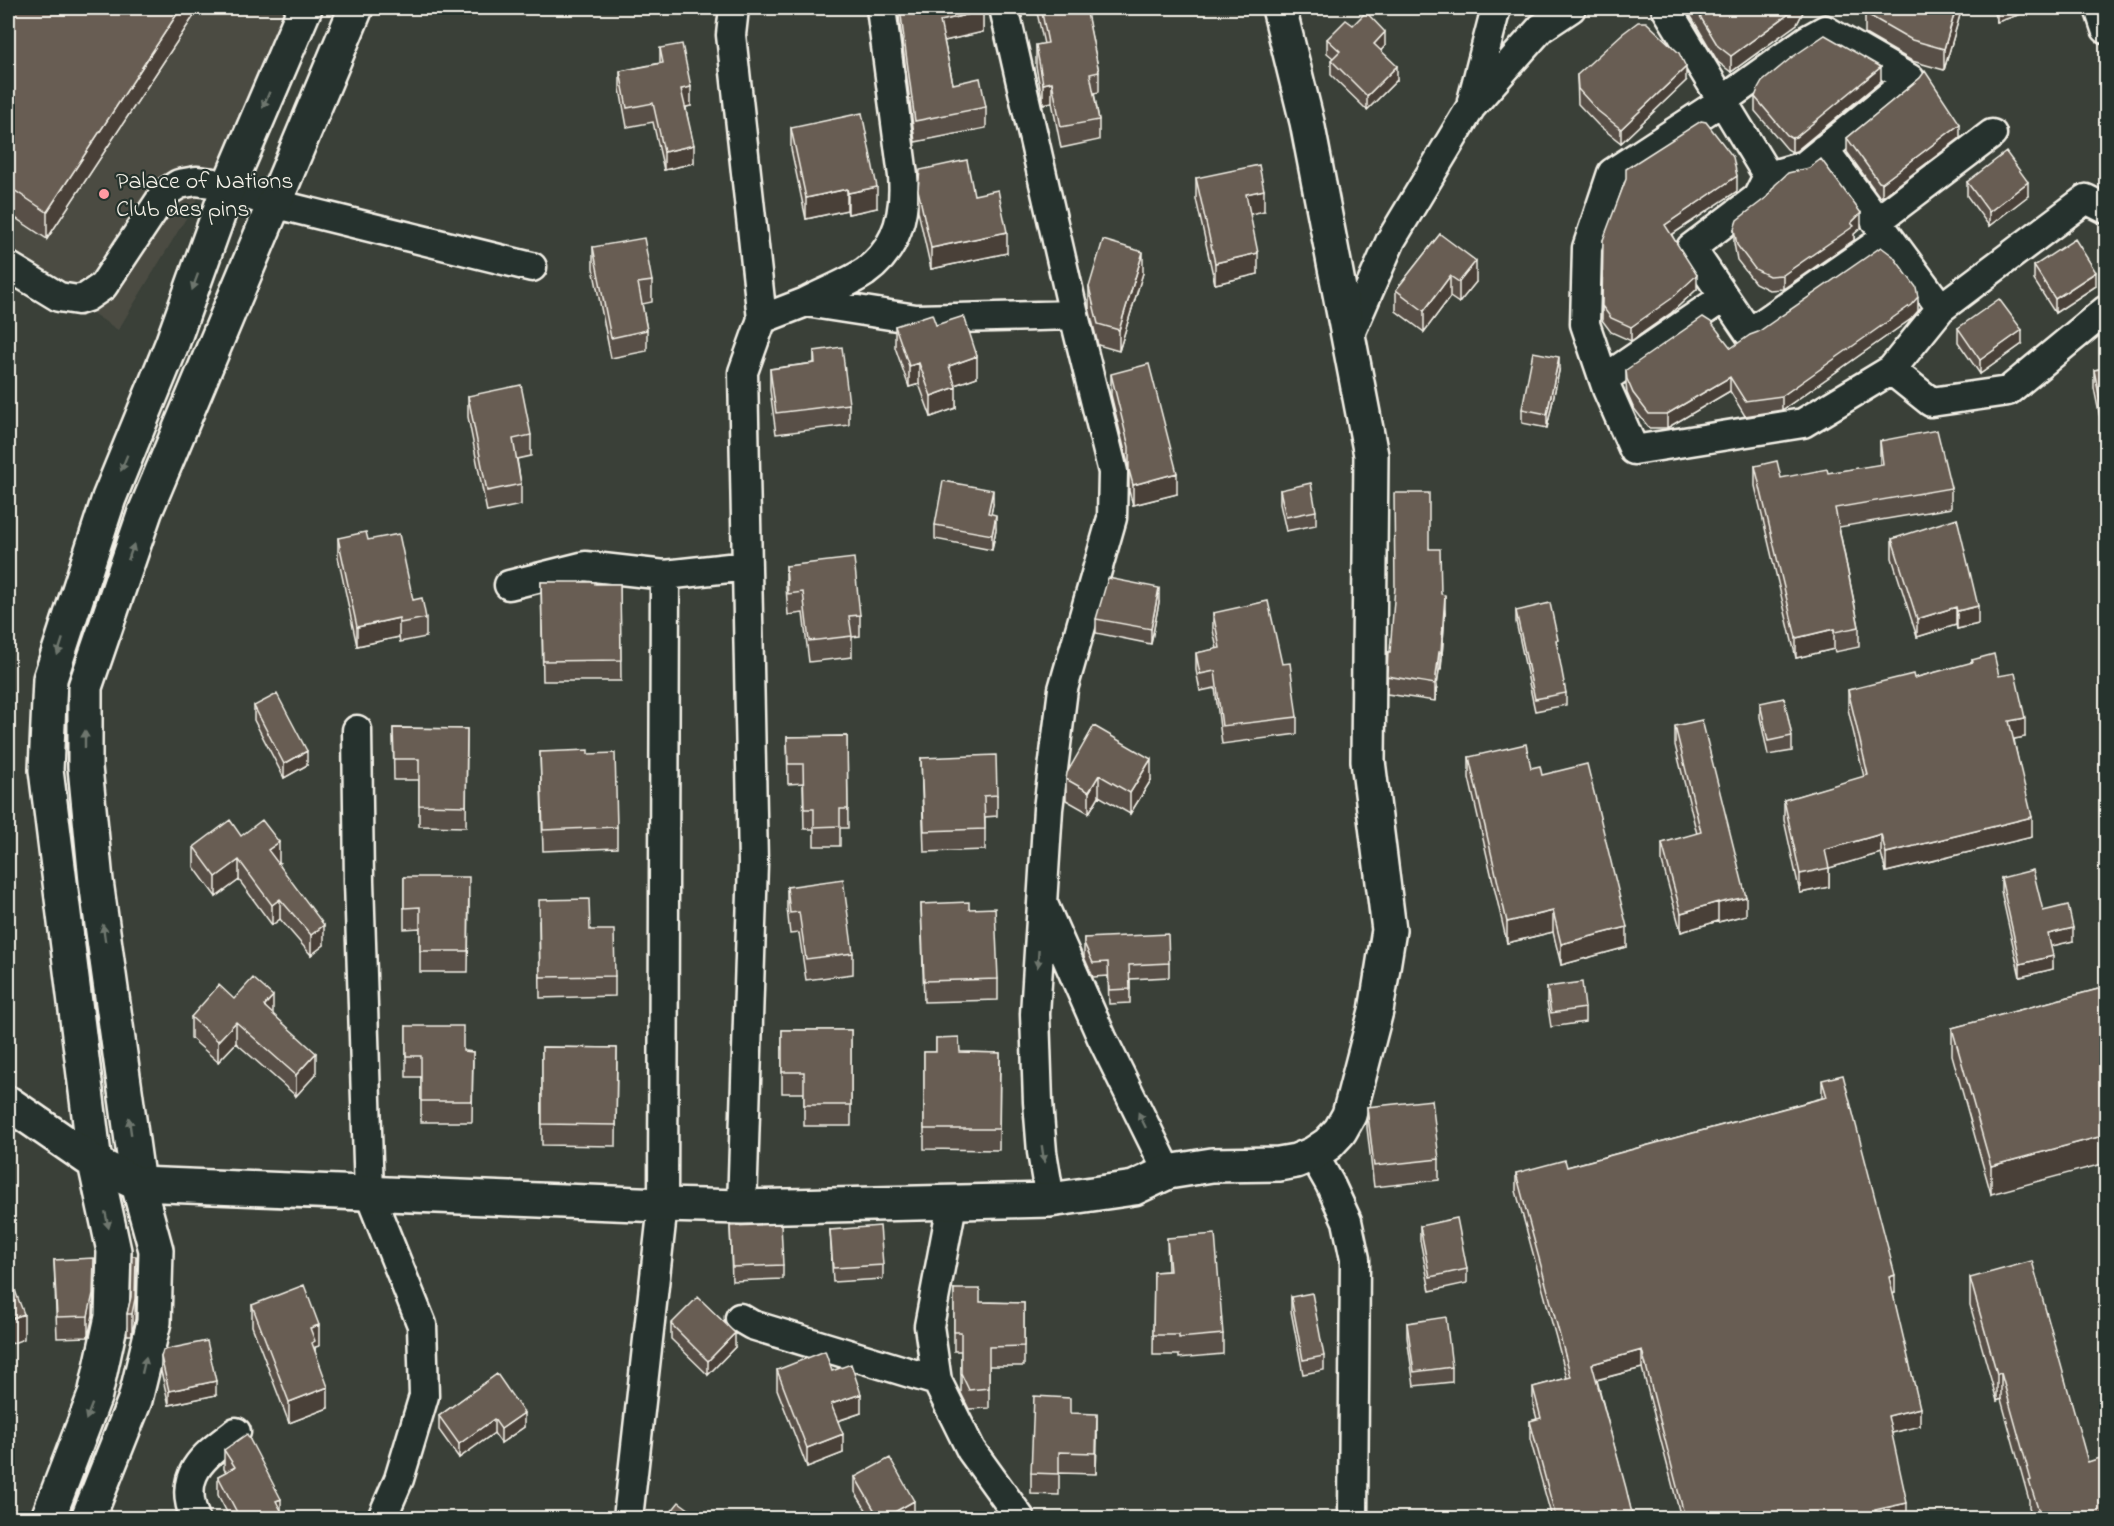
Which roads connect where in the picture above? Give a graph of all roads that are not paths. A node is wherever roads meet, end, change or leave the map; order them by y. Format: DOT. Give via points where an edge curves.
graph roads {
  1 [pos="305,8"];
  2 [pos="356,8"];
  3 [pos="734,8"];
  4 [pos="881,8"];
  5 [pos="1004,8"];
  6 [pos="1279,8"];
  7 [pos="1496,8"];
  8 [pos="1571,8"];
  9 [pos="1666,8"];
  10 [pos="2099,8"];
  11 [pos="1542,18"];
  12 [pos="2106,29"];
  13 [pos="280,68"];
  14 [pos="323,84"];
  15 [pos="1722,101"];
  16 [pos="1471,107"];
  17 [pos="1992,134"];
  18 [pos="1824,149"];
  19 [pos="1768,176"];
  20 [pos="228,189"];
  21 [pos="272,203"];
  22 [pos="2106,209"];
  23 [pos="1881,229"];
  24 [pos="8,266"];
  25 [pos="532,267"];
  26 [pos="1724,297"];
  27 [pos="806,302"];
  28 [pos="1941,308"];
  29 [pos="2106,310"];
  30 [pos="1074,315"];
  31 [pos="762,319"];
  32 [pos="1348,338"];
  33 [pos="1891,370"];
  34 [pos="1604,379"];
  35 [pos="747,566"];
  36 [pos="665,575"];
  37 [pos="509,585"];
  38 [pos="357,730"];
  39 [pos="1042,901"];
  40 [pos="8,1104"];
  41 [pos="1313,1154"];
  42 [pos="95,1163"];
  43 [pos="1168,1172"];
  44 [pos="138,1184"];
  45 [pos="369,1193"];
  46 [pos="1050,1200"];
  47 [pos="952,1204"];
  48 [pos="663,1205"];
  49 [pos="742,1208"];
  50 [pos="740,1318"];
  51 [pos="937,1381"];
  52 [pos="236,1432"];
  53 [pos="48,1518"];
  54 [pos="88,1518"];
  55 [pos="195,1518"];
  56 [pos="382,1518"];
  57 [pos="628,1518"];
  58 [pos="1020,1518"];
  59 [pos="1353,1518"];
  1 -- 13 [label="main road"];
  2 -- 14 [label="main road"];
  3 -- 31 [label="street" via="731,35"];
  4 -- 27 [label="street" via="903,176 902,219 894,240 865,272"];
  5 -- 30 [label="street"];
  6 -- 32 [label="main road" via="1307,123"];
  7 -- 16 [label="street"];
  8 -- 11 [label="street"];
  9 -- 15 [label="street"];
  10 -- 12 [label="street"];
  11 -- 16 [label="street"];
  13 -- 14 [label="main road"];
  13 -- 20 [label="main road, one-way"];
  14 -- 21 [label="main road"];
  15 -- 18 [label="street" via="1825,30 1910,79"];
  15 -- 19 [label="street"];
  15 -- 34 [label="street" via="1612,173 1587,248 1585,324"];
  16 -- 32 [label="street" via="1391,240"];
  17 -- 23 [label="street"];
  18 -- 19 [label="street" via="1804,166"];
  18 -- 23 [label="street"];
  19 -- 26 [label="street" via="1757,198 1691,248"];
  20 -- 21 [label="street"];
  20 -- 24 [label="street" via="196,181 179,184 165,193 103,286 87,297 59,297"];
  20 -- 42 [label="main road, one-way" via="172,344 109,498 50,679 46,770"];
  21 -- 25 [label="street"];
  44 -- 21 [label="main road, one-way" via="96,881 85,767 85,687 145,512"];
  22 -- 28 [label="street" via="2086,199"];
  23 -- 26 [label="street" via="1749,333"];
  23 -- 28 [label="street"];
  26 -- 34 [label="street"];
  27 -- 30 [label="street" via="916,319"];
  27 -- 31 [label="street"];
  28 -- 33 [label="street"];
  29 -- 33 [label="street" via="2008,391 1931,402"];
  30 -- 39 [label="street" via="1113,472 1112,518 1063,689 1048,809"];
  31 -- 35 [label="street" via="743,372"];
  32 -- 41 [label="main road" via="1371,455 1368,761 1389,930 1376,1011 1349,1115 1328,1144"];
  33 -- 34 [label="street" via="1803,423 1634,450"];
  35 -- 36 [label="street"];
  35 -- 49 [label="street" via="753,863"];
  36 -- 37 [label="street" via="585,566"];
  36 -- 48 [label="street"];
  38 -- 45 [label="street"];
  43 -- 39 [label="street, one-way" via="1102,1038"];
  39 -- 46 [label="street, one-way" via="1035,1058"];
  40 -- 42 [label="main road"];
  41 -- 43 [label="main road" via="1279,1164 1212,1165"];
  41 -- 59 [label="street" via="1347,1221 1355,1259"];
  42 -- 44 [label="main road"];
  42 -- 53 [label="main road, one-way" via="114,1251 112,1317 96,1395"];
  43 -- 46 [label="main road" via="1134,1188"];
  44 -- 45 [label="main road"];
  54 -- 44 [label="main road, one-way" via="135,1400 154,1322 156,1250"];
  45 -- 48 [label="main road"];
  45 -- 56 [label="street" via="422,1325 424,1396 399,1479"];
  46 -- 47 [label="main road"];
  47 -- 49 [label="main road"];
  47 -- 51 [label="street" via="929,1326"];
  48 -- 49 [label="main road"];
  48 -- 57 [label="street"];
  50 -- 51 [label="street" via="752,1325"];
  51 -- 58 [label="street" via="970,1450"];
  52 -- 55 [label="street" via="196,1466 189,1487"];
}
